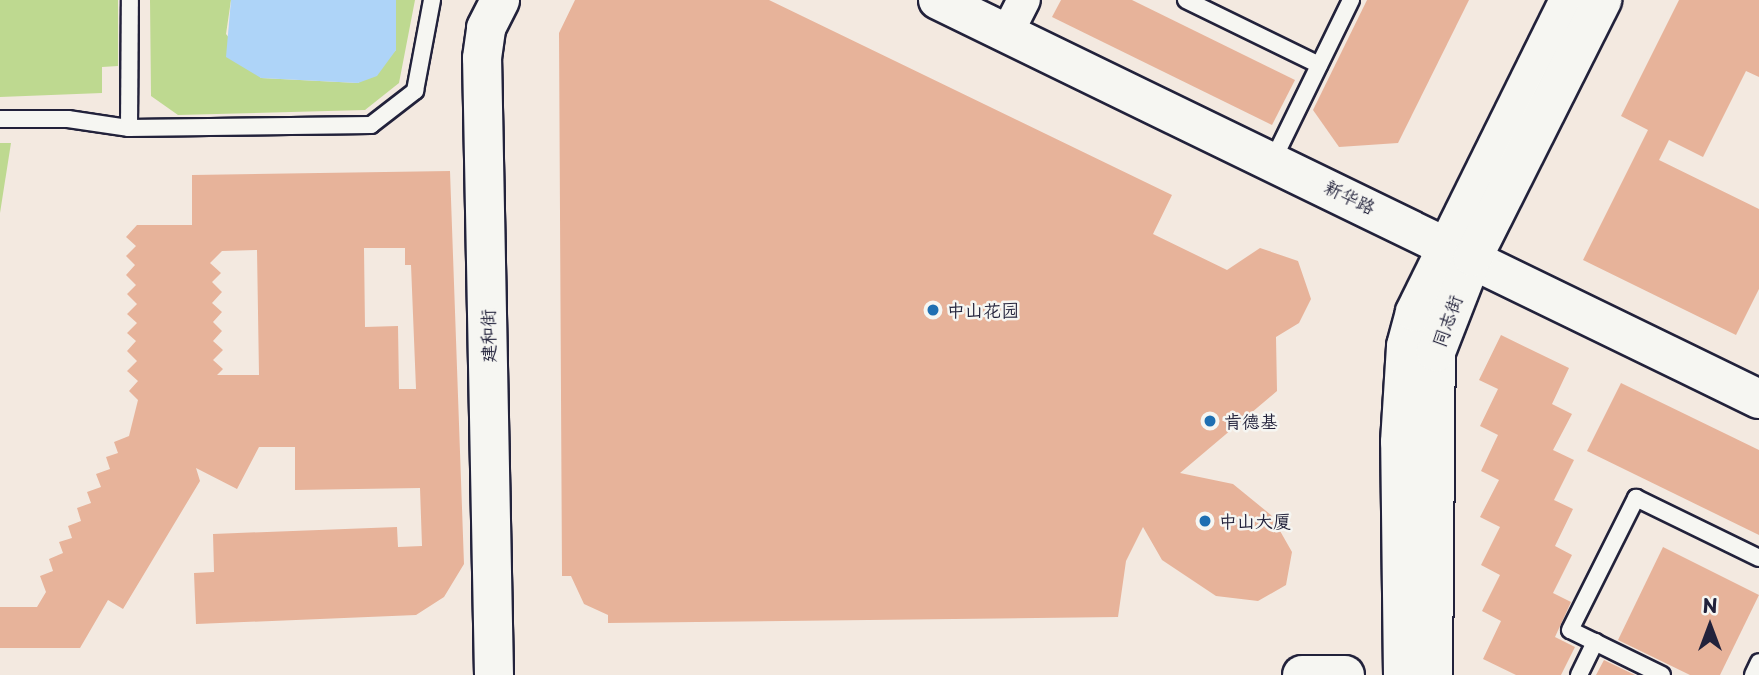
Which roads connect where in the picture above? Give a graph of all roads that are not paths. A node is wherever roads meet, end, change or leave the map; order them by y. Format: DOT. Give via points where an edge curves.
graph roads {
  1 [pos="130,0"];
  2 [pos="432,0"];
  3 [pos="500,0"];
  4 [pos="938,0"];
  5 [pos="1186,0"];
  6 [pos="1351,0"];
  7 [pos="1569,0"];
  8 [pos="1602,0"];
  9 [pos="1015,17"];
  10 [pos="1319,65"];
  11 [pos="0,119"];
  12 [pos="130,128"];
  13 [pos="1273,160"];
  14 [pos="1461,251"];
  15 [pos="1759,399"];
  16 [pos="1759,558"];
  17 [pos="1595,642"];
  18 [pos="1759,662"];
  19 [pos="494,675"];
  20 [pos="1302,675"];
  21 [pos="1345,675"];
  22 [pos="1403,675"];
  23 [pos="1433,675"];
  24 [pos="1579,675"];
  25 [pos="1662,675"];
  26 [pos="1753,675"];
  1 -- 12 [label="lane"];
  2 -- 12 [label="lane" via="415,91 371,125"];
  3 -- 19 [label="street, 建和街" via="486,28 482,58"];
  4 -- 9 [label="street, 新华路"];
  5 -- 10 [label="lane"];
  6 -- 10 [label="lane"];
  7 -- 14 [label="street, 同志街"];
  8 -- 14 [label="street, 同志街"];
  9 -- 13 [label="street, 新华路"];
  10 -- 13 [label="lane"];
  11 -- 12 [label="lane" via="68,119"];
  13 -- 14 [label="street, 新华路"];
  14 -- 15 [label="street, 新华路"];
  14 -- 22 [label="street, 同志街" via="1415,312 1406,346 1400,442"];
  14 -- 23 [label="street, 同志街" via="1431,393"];
  16 -- 17 [label="lane" via="1636,498 1570,630"];
  17 -- 24 [label="lane"];
  17 -- 25 [label="lane"];
  18 -- 26 [label="lane"];
  20 -- 21 [label="street"];
}
